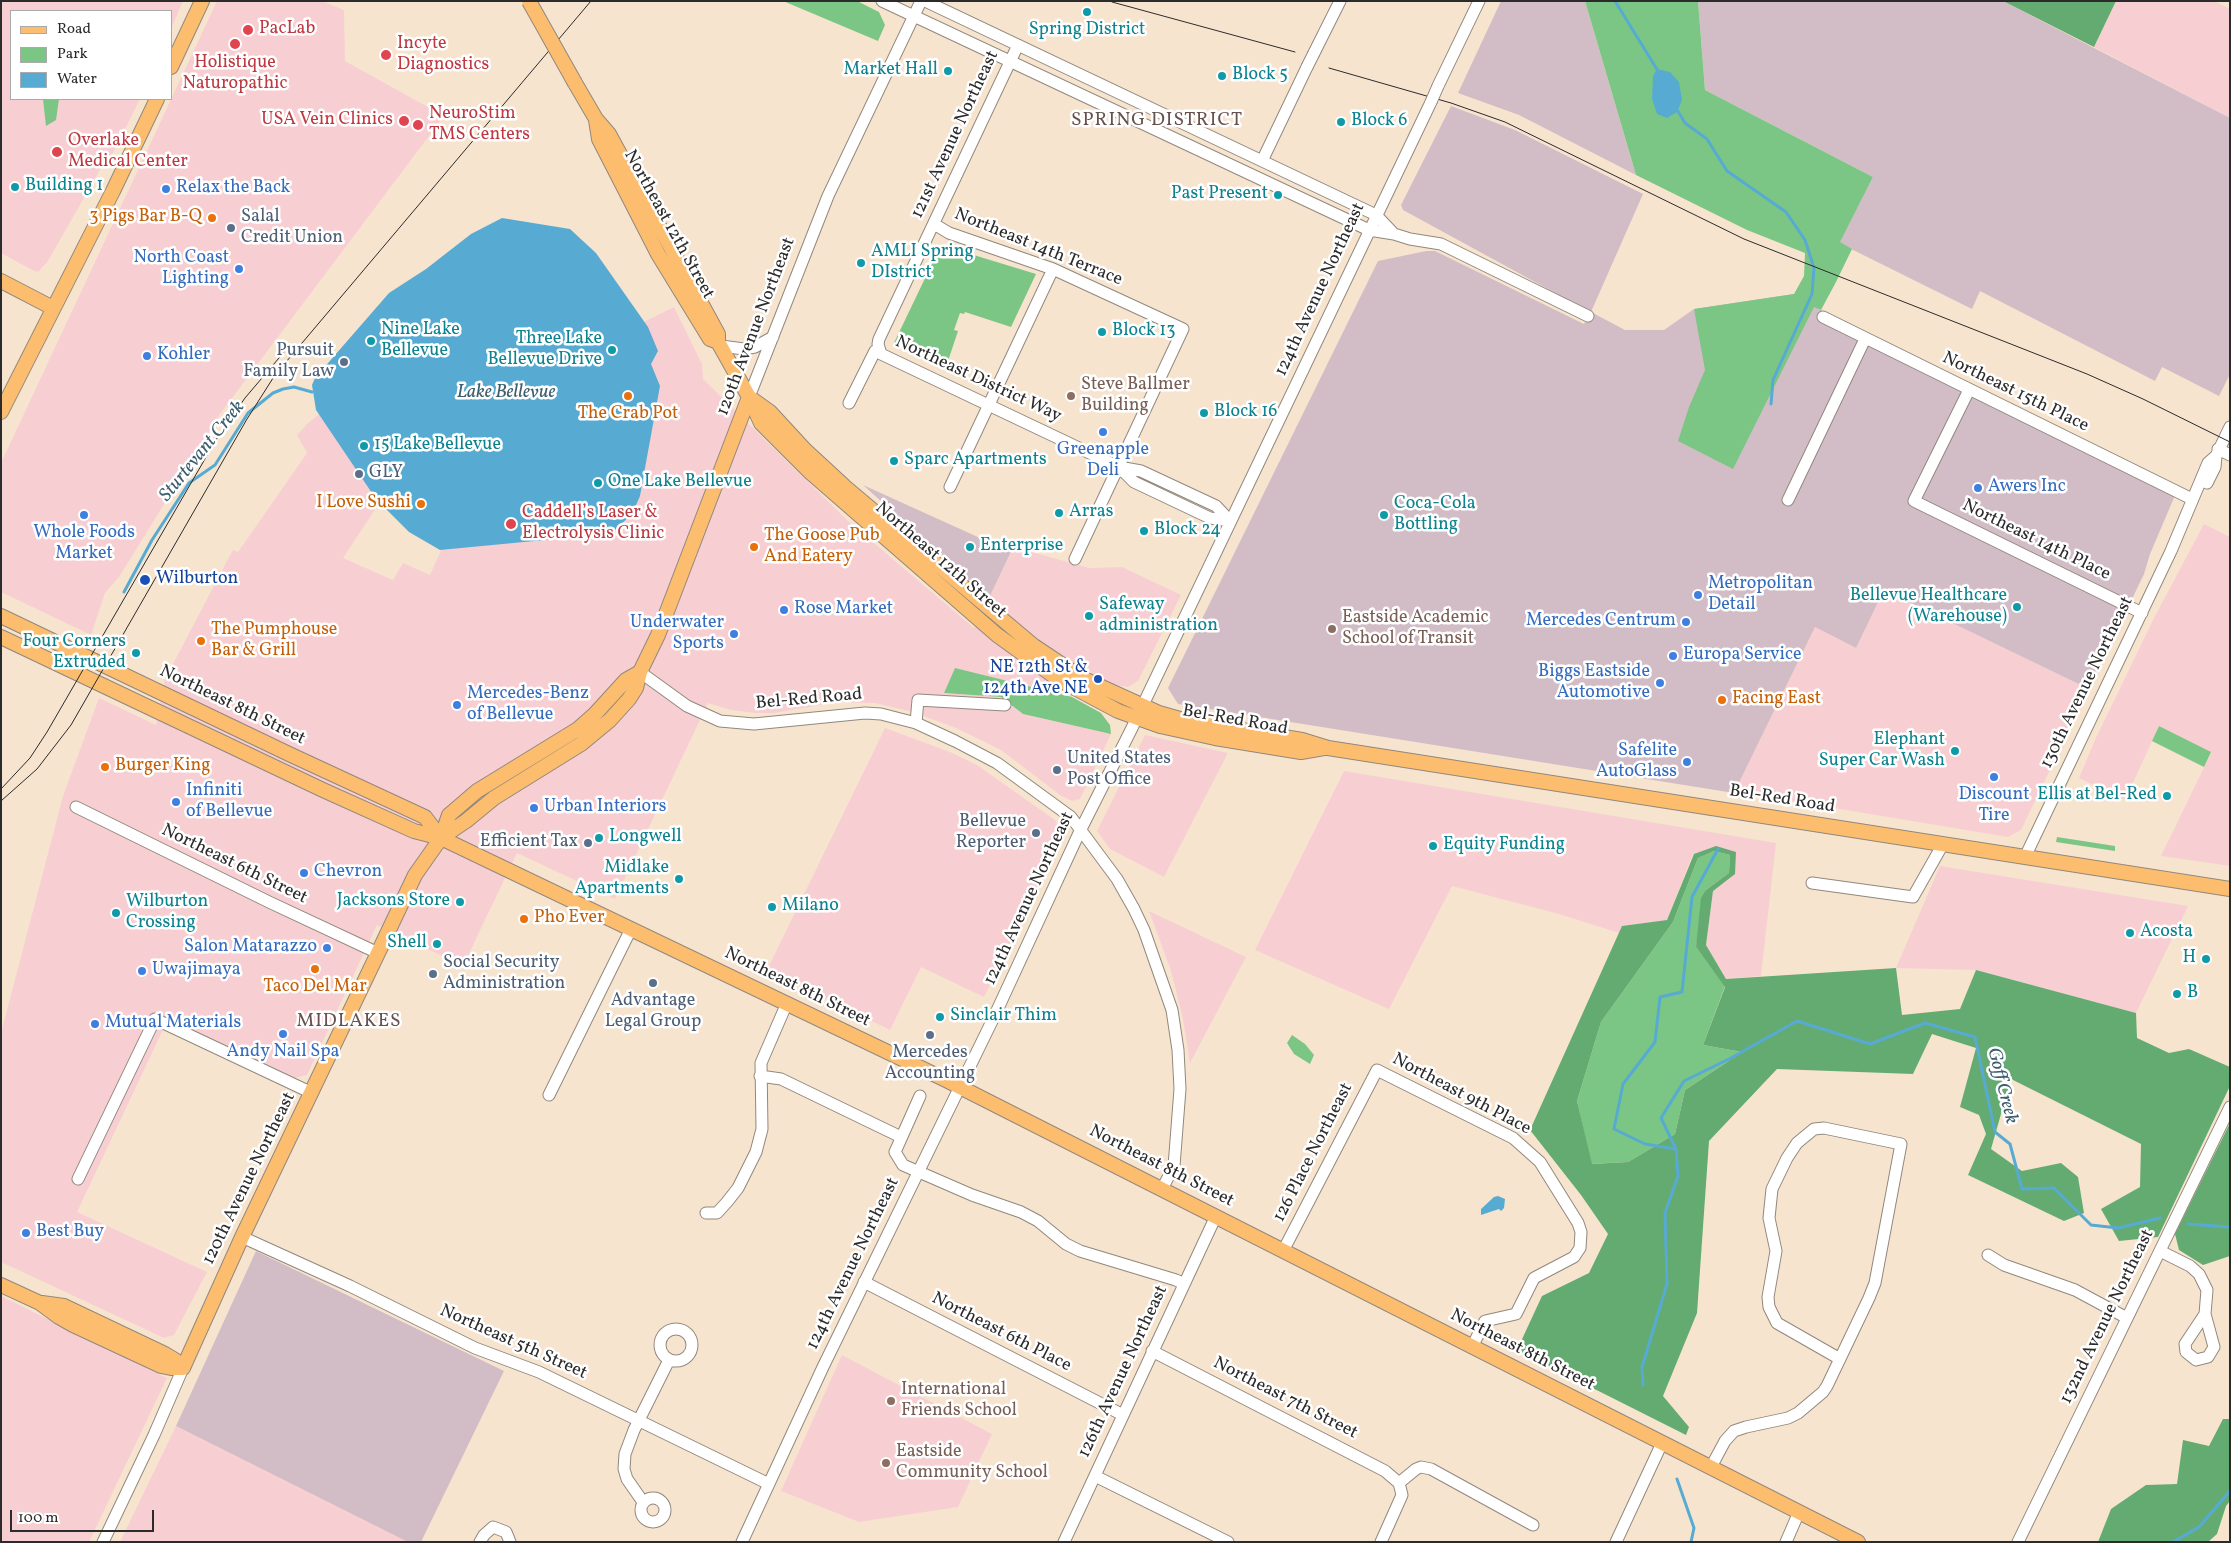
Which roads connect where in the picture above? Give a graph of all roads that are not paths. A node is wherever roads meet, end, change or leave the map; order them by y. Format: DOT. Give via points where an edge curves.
graph roads {
  1 [pos="202,1"];
  2 [pos="530,1"];
  3 [pos="882,1"];
  4 [pos="923,1"];
  5 [pos="1340,1"];
  6 [pos="1479,1"];
  7 [pos="914,16"];
  8 [pos="1018,45"];
  9 [pos="1010,62"];
  10 [pos="172,65"];
  11 [pos="156,100"];
  12 [pos="1262,161"];
  13 [pos="1376,215"];
  14 [pos="934,224"];
  15 [pos="1369,230"];
  16 [pos="1394,234"];
  17 [pos="1053,269"];
  18 [pos="1,281"];
  19 [pos="53,308"];
  20 [pos="1588,316"];
  21 [pos="1823,318"];
  22 [pos="773,337"];
  23 [pos="1865,339"];
  24 [pos="719,344"];
  25 [pos="877,350"];
  26 [pos="1969,390"];
  27 [pos="749,397"];
  28 [pos="849,403"];
  29 [pos="989,405"];
  30 [pos="1,412"];
  31 [pos="2230,427"];
  32 [pos="2217,453"];
  33 [pos="2230,455"];
  34 [pos="1119,467"];
  35 [pos="950,487"];
  36 [pos="2192,499"];
  37 [pos="1788,500"];
  38 [pos="1230,522"];
  39 [pos="2171,551"];
  40 [pos="1075,559"];
  41 [pos="2142,612"];
  42 [pos="1,616"];
  43 [pos="1,637"];
  44 [pos="640,672"];
  45 [pos="1080,684"];
  46 [pos="1005,705"];
  47 [pos="1139,713"];
  48 [pos="916,723"];
  49 [pos="76,807"];
  50 [pos="1080,831"];
  51 [pos="441,838"];
  52 [pos="1943,844"];
  53 [pos="2025,857"];
  54 [pos="1812,883"];
  55 [pos="2230,889"];
  56 [pos="631,929"];
  57 [pos="378,952"];
  58 [pos="786,1003"];
  59 [pos="1377,1070"];
  60 [pos="760,1076"];
  61 [pos="960,1087"];
  62 [pos="312,1093"];
  63 [pos="549,1095"];
  64 [pos="920,1096"];
  65 [pos="2230,1107"];
  66 [pos="901,1137"];
  67 [pos="918,1171"];
  68 [pos="78,1179"];
  69 [pos="1162,1189"];
  70 [pos="706,1213"];
  71 [pos="1216,1216"];
  72 [pos="242,1237"];
  73 [pos="1283,1251"];
  74 [pos="2160,1251"];
  75 [pos="1988,1255"];
  76 [pos="864,1282"];
  77 [pos="1184,1284"];
  78 [pos="1,1285"];
  79 [pos="2205,1314"];
  80 [pos="2127,1318"];
  81 [pos="1472,1347"];
  82 [pos="1152,1350"];
  83 [pos="1840,1359"];
  84 [pos="669,1360"];
  85 [pos="183,1368"];
  86 [pos="1123,1415"];
  87 [pos="639,1420"];
  88 [pos="1662,1443"];
  89 [pos="1711,1467"];
  90 [pos="1095,1476"];
  91 [pos="1399,1483"];
  92 [pos="768,1484"];
  93 [pos="643,1502"];
  94 [pos="1799,1512"];
  95 [pos="1533,1525"];
  96 [pos="744,1541"];
  97 [pos="103,1542"];
  98 [pos="480,1542"];
  99 [pos="510,1542"];
  100 [pos="1064,1542"];
  101 [pos="1228,1542"];
  102 [pos="1381,1542"];
  103 [pos="1616,1542"];
  104 [pos="1786,1542"];
  105 [pos="1858,1542"];
  106 [pos="2018,1542"];
  1 -- 10 [label="main road"];
  2 -- 24 [label="main road, Northeast 12th Street, bridge" via="596,119 609,134 714,326"];
  3 -- 7 [label="street"];
  4 -- 7 [label="street, 120th Avenue Northeast"];
  4 -- 8 [label="street"];
  5 -- 12 [label="street, bridge"];
  6 -- 13 [label="street, 124th Avenue Northeast, bridge"];
  7 -- 9 [label="street"];
  7 -- 22 [label="street, 120th Avenue Northeast" via="828,196"];
  8 -- 9 [label="street, 121st Avenue Northeast"];
  8 -- 12 [label="street"];
  9 -- 14 [label="street, 121st Avenue Northeast"];
  9 -- 15 [label="street"];
  11 -- 19 [label="main road"];
  12 -- 13 [label="street"];
  13 -- 15 [label="street, 124th Avenue Northeast"];
  13 -- 16 [label="street"];
  14 -- 17 [label="street, Northeast 14th Terrace" via="948,233"];
  14 -- 25 [label="street, 121st Avenue Northeast"];
  15 -- 16 [label="street"];
  15 -- 38 [label="street, 124th Avenue Northeast"];
  16 -- 20 [label="street" via="1441,244"];
  17 -- 29 [label="street"];
  17 -- 34 [label="street, Northeast 14th Terrace" via="1183,329"];
  18 -- 19 [label="main road"];
  19 -- 30 [label="main road"];
  21 -- 23 [label="street, Northeast 15th Place"];
  22 -- 24 [label="street" via="744,349"];
  22 -- 27 [label="street, 120th Avenue Northeast"];
  23 -- 26 [label="street, Northeast 15th Place"];
  23 -- 37 [label="street"];
  24 -- 27 [label="main road, Northeast 12th Street"];
  25 -- 28 [label="street, 121st Avenue Northeast"];
  25 -- 29 [label="street, Northeast District Way" via="885,357"];
  26 -- 36 [label="street, Northeast 15th Place"];
  26 -- 41 [label="street, Northeast 14th Place" via="1914,501"];
  27 -- 44 [label="main road, 120th Avenue Northeast" via="658,635"];
  27 -- 45 [label="main road, Northeast 12th Street" via="770,412 844,486"];
  27 -- 45 [label="main road, Northeast 12th Street" via="761,423 786,450 976,618 1037,666"];
  29 -- 34 [label="street, Northeast District Way"];
  29 -- 35 [label="street"];
  31 -- 32 [label="street, 130th Avenue Northeast"];
  32 -- 33 [label="street"];
  32 -- 36 [label="street, 130th Avenue Northeast" via="2208,464"];
  32 -- 39 [label="street, 130th Avenue Northeast" via="2215,467"];
  34 -- 38 [label="street, Northeast District Way" via="1141,471 1216,506"];
  34 -- 40 [label="street"];
  36 -- 39 [label="street, 130th Avenue Northeast"];
  38 -- 47 [label="street, 124th Avenue Northeast"];
  39 -- 41 [label="street, 130th Avenue Northeast"];
  41 -- 53 [label="street, 130th Avenue Northeast"];
  42 -- 51 [label="main road, Northeast 8th Street" via="425,816"];
  43 -- 51 [label="main road, Northeast 8th Street" via="323,790 414,831"];
  44 -- 48 [label="street, Bel-Red Road" via="687,706 720,721 754,724 865,713"];
  44 -- 51 [label="main road, 120th Avenue Northeast" via="629,699 596,733 494,798"];
  45 -- 47 [label="main road, Northeast 12th Street"];
  46 -- 48 [label="street" via="918,700"];
  47 -- 50 [label="street, 124th Avenue Northeast"];
  47 -- 52 [label="main road, Bel-Red Road" via="1302,740 1328,748"];
  48 -- 50 [label="street, Bel-Red Road" via="997,764 1071,818"];
  49 -- 57 [label="street, Northeast 6th Street"];
  50 -- 61 [label="street, 124th Avenue Northeast"];
  50 -- 69 [label="street, Bel-Red Road" via="1117,879 1134,909 1172,1010 1180,1090 1174,1166"];
  51 -- 56 [label="main road, Northeast 8th Street"];
  51 -- 57 [label="main road, 120th Avenue Northeast" via="415,875"];
  52 -- 53 [label="main road, Bel-Red Road"];
  52 -- 54 [label="street" via="1913,898"];
  53 -- 55 [label="main road, Bel-Red Road"];
  56 -- 58 [label="main road, Northeast 8th Street"];
  56 -- 63 [label="street"];
  57 -- 62 [label="main road, 120th Avenue Northeast"];
  58 -- 60 [label="street" via="763,1055"];
  58 -- 61 [label="main road, Northeast 8th Street"];
  59 -- 73 [label="street, 126 Place Northeast"];
  59 -- 81 [label="street, Northeast 9th Place" via="1524,1145 1540,1162 1578,1224 1582,1241 1578,1253 1534,1278 1516,1314 1485,1321"];
  60 -- 66 [label="street" via="781,1079"];
  60 -- 70 [label="street" via="762,1128 756,1152 727,1202 717,1213"];
  61 -- 67 [label="street, 124th Avenue Northeast"];
  61 -- 69 [label="main road, Northeast 8th Street"];
  62 -- 68 [label="street" via="155,1020"];
  62 -- 72 [label="main road, 120th Avenue Northeast"];
  64 -- 66 [label="street"];
  65 -- 74 [label="street, 132nd Avenue Northeast"];
  66 -- 67 [label="street" via="895,1152 897,1157 903,1165"];
  67 -- 76 [label="street, 124th Avenue Northeast"];
  67 -- 77 [label="street" via="1021,1212 1080,1251"];
  69 -- 71 [label="main road, Northeast 8th Street"];
  71 -- 73 [label="main road, Northeast 8th Street"];
  71 -- 77 [label="street, 126th Avenue Northeast"];
  72 -- 85 [label="main road, 120th Avenue Northeast"];
  72 -- 87 [label="street, Northeast 5th Street" via="475,1348 538,1372"];
  73 -- 81 [label="main road, Northeast 8th Street"];
  74 -- 79 [label="street" via="2199,1274 2207,1290"];
  74 -- 80 [label="street, 132nd Avenue Northeast"];
  75 -- 80 [label="street" via="2075,1290"];
  76 -- 86 [label="street, Northeast 6th Place"];
  76 -- 92 [label="street, 124th Avenue Northeast"];
  77 -- 82 [label="street, 126th Avenue Northeast"];
  78 -- 85 [label="main road" via="161,1366"];
  80 -- 106 [label="street, 132nd Avenue Northeast"];
  81 -- 88 [label="main road, Northeast 8th Street"];
  82 -- 86 [label="street, 126th Avenue Northeast"];
  82 -- 91 [label="street, Northeast 7th Street" via="1386,1471"];
  83 -- 83 [label="street" via="1879,1270 1900,1144 1824,1128 1814,1129 1797,1142 1772,1189 1770,1218 1776,1250 1768,1297 1777,1323"];
  83 -- 89 [label="street" via="1827,1386 1815,1400 1788,1418 1734,1431"];
  84 -- 87 [label="street"];
  85 -- 97 [label="street, 120th Avenue Northeast"];
  86 -- 90 [label="street, 126th Avenue Northeast"];
  87 -- 92 [label="street, Northeast 5th Street"];
  87 -- 93 [label="street" via="628,1445 624,1469 632,1488"];
  88 -- 89 [label="main road, Northeast 8th Street"];
  88 -- 103 [label="street"];
  89 -- 94 [label="main road, Northeast 8th Street"];
  90 -- 100 [label="street, 126th Avenue Northeast"];
  90 -- 101 [label="street"];
  91 -- 95 [label="street" via="1416,1469 1426,1467"];
  91 -- 102 [label="street" via="1402,1495"];
  92 -- 96 [label="street, 124th Avenue Northeast"];
  94 -- 104 [label="street"];
  94 -- 105 [label="main road, Northeast 8th Street"];
  98 -- 99 [label="street" via="493,1527 506,1532"];
}
